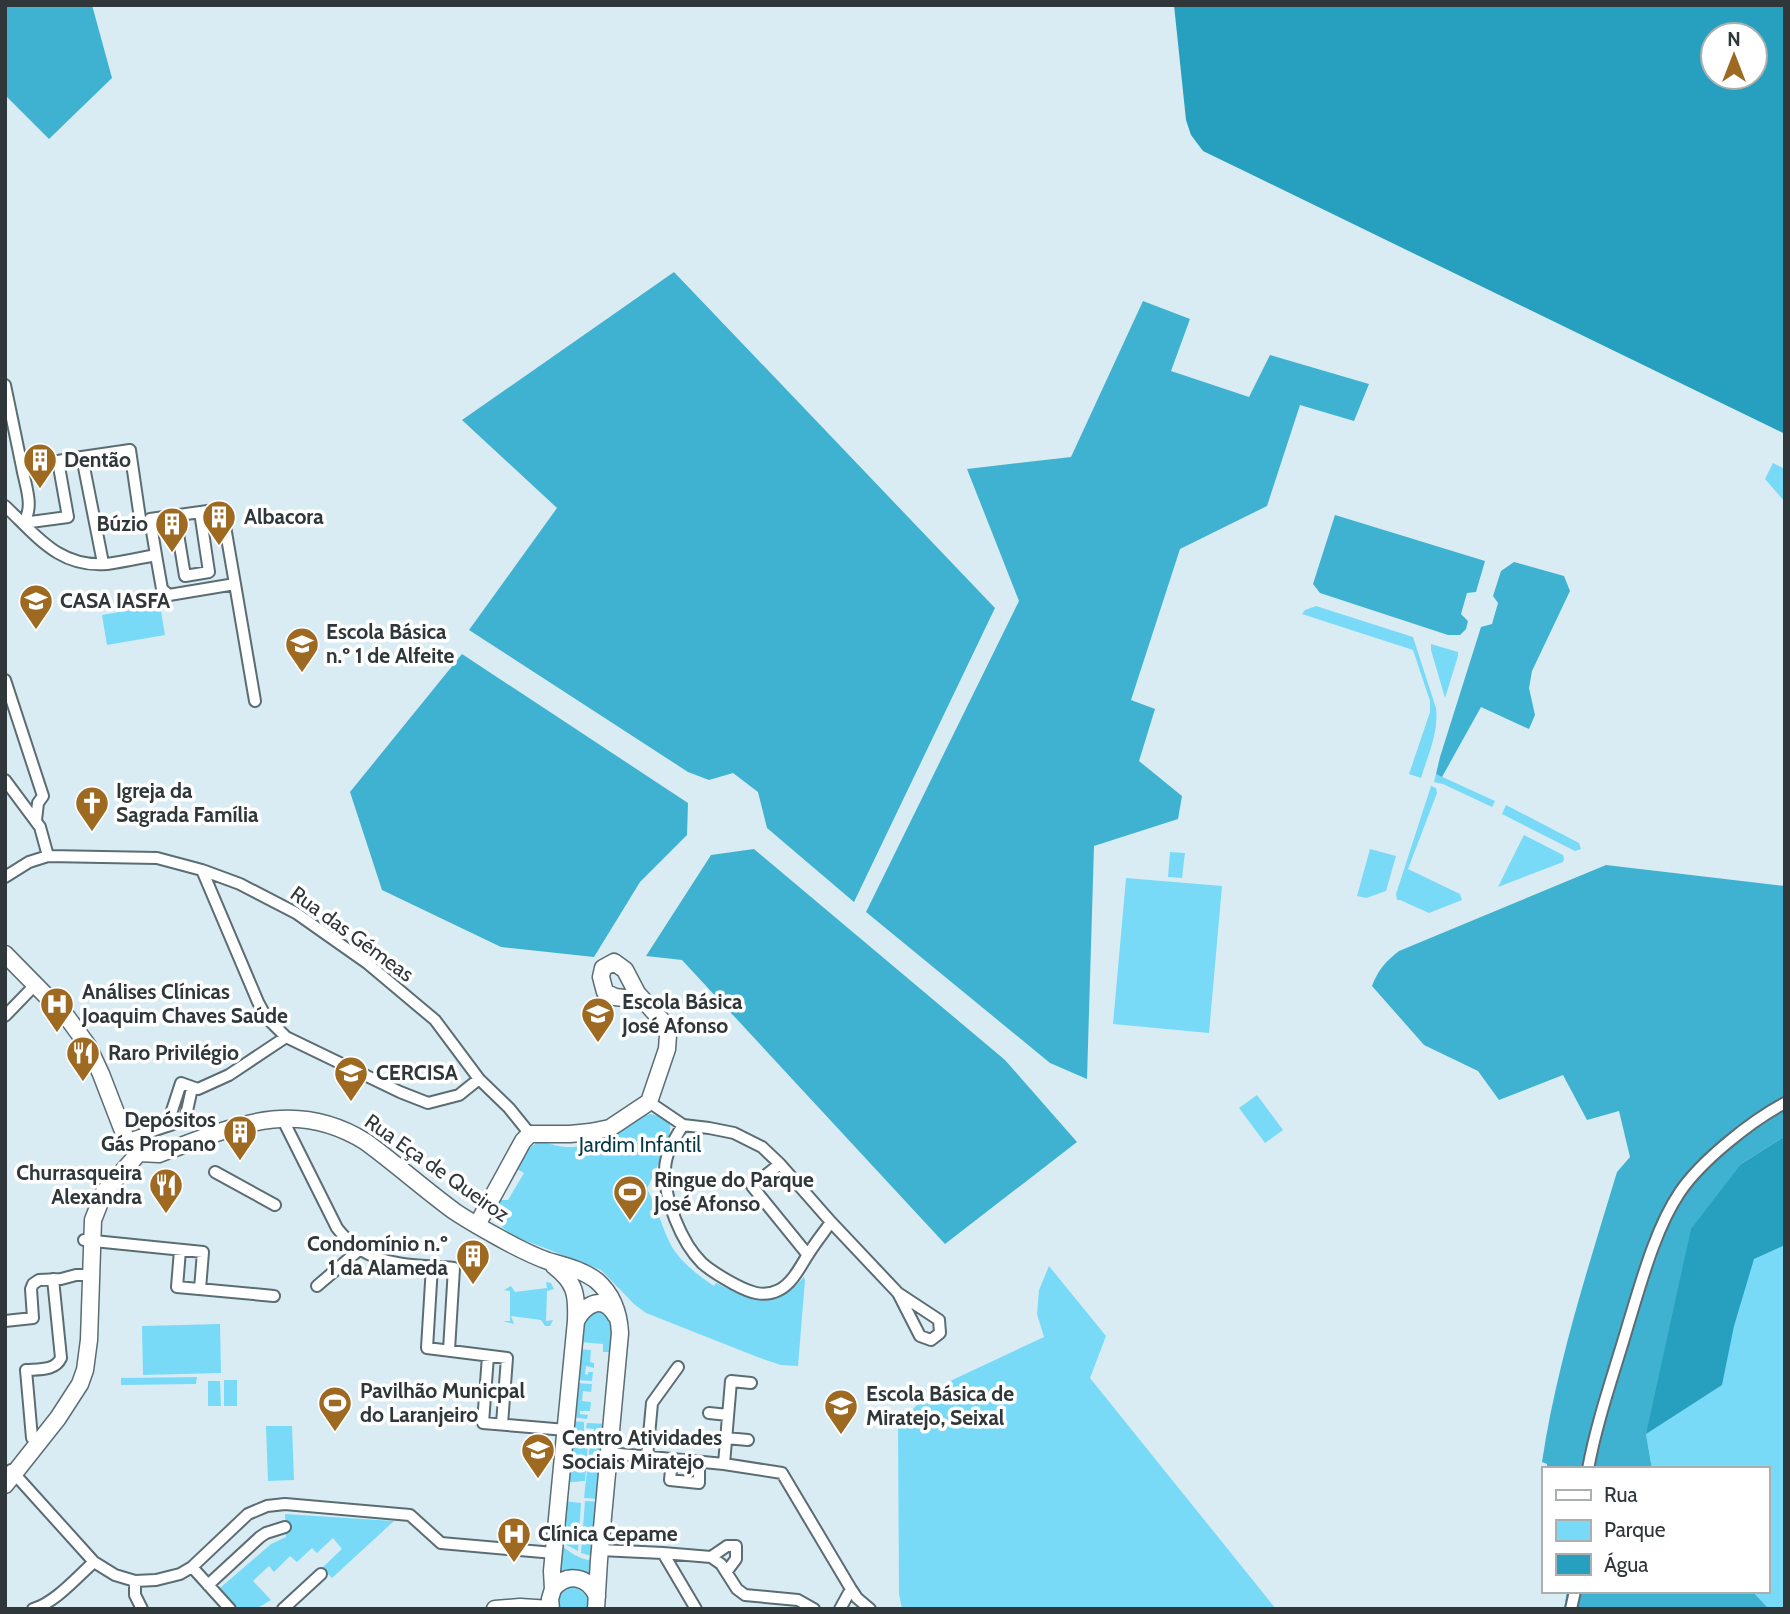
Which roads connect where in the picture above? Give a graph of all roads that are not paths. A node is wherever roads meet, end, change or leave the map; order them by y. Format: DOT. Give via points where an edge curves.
graph roads {
  1 [pos="5,385"];
  2 [pos="82,457"];
  3 [pos="58,461"];
  4 [pos="22,467"];
  5 [pos="5,506"];
  6 [pos="200,512"];
  7 [pos="175,516"];
  8 [pos="23,523"];
  9 [pos="141,525"];
  10 [pos="156,555"];
  11 [pos="103,563"];
  12 [pos="235,584"];
  13 [pos="5,680"];
  14 [pos="255,701"];
  15 [pos="5,780"];
  16 [pos="36,820"];
  17 [pos="52,856"];
  18 [pos="202,870"];
  19 [pos="5,877"];
  20 [pos="5,954"];
  21 [pos="36,985"];
  22 [pos="643,1000"];
  23 [pos="5,1016"];
  24 [pos="286,1037"];
  25 [pos="479,1079"];
  26 [pos="649,1102"];
  27 [pos="1785,1103"];
  28 [pos="282,1118"];
  29 [pos="684,1125"];
  30 [pos="530,1134"];
  31 [pos="132,1147"];
  32 [pos="780,1164"];
  33 [pos="215,1172"];
  34 [pos="275,1205"];
  35 [pos="831,1222"];
  36 [pos="477,1225"];
  37 [pos="88,1240"];
  38 [pos="180,1250"];
  39 [pos="359,1250"];
  40 [pos="808,1255"];
  41 [pos="547,1260"];
  42 [pos="432,1266"];
  43 [pos="87,1275"];
  44 [pos="53,1279"];
  45 [pos="317,1286"];
  46 [pos="200,1289"];
  47 [pos="898,1293"];
  48 [pos="274,1296"];
  49 [pos="5,1321"];
  50 [pos="576,1321"];
  51 [pos="619,1321"];
  52 [pos="449,1350"];
  53 [pos="488,1356"];
  54 [pos="678,1367"];
  55 [pos="751,1382"];
  56 [pos="709,1413"];
  57 [pos="728,1415"];
  58 [pos="502,1424"];
  59 [pos="566,1430"];
  60 [pos="32,1438"];
  61 [pos="726,1438"];
  62 [pos="748,1440"];
  63 [pos="609,1453"];
  64 [pos="647,1457"];
  65 [pos="671,1460"];
  66 [pos="699,1462"];
  67 [pos="724,1464"];
  68 [pos="1588,1467"];
  69 [pos="8,1475"];
  70 [pos="285,1527"];
  71 [pos="600,1550"];
  72 [pos="554,1553"];
  73 [pos="663,1553"];
  74 [pos="711,1557"];
  75 [pos="94,1562"];
  76 [pos="192,1567"];
  77 [pos="727,1571"];
  78 [pos="321,1574"];
  79 [pos="135,1581"];
  80 [pos="208,1585"];
  81 [pos="553,1589"];
  82 [pos="851,1589"];
  83 [pos="597,1602"];
  84 [pos="520,1608"];
  85 [pos="33,1609"];
  86 [pos="142,1609"];
  87 [pos="230,1609"];
  88 [pos="283,1609"];
  89 [pos="496,1609"];
  90 [pos="551,1609"];
  91 [pos="696,1609"];
  92 [pos="814,1609"];
  93 [pos="840,1609"];
  94 [pos="870,1609"];
  1 -- 4 [label="street"];
  2 -- 3 [label="street"];
  2 -- 9 [label="street" via="130,450"];
  2 -- 11 [label="street"];
  3 -- 4 [label="street"];
  3 -- 8 [label="street" via="68,517"];
  4 -- 8 [label="street" via="30,509"];
  5 -- 8 [label="street"];
  6 -- 7 [label="street"];
  6 -- 7 [label="street" via="209,572 185,576"];
  6 -- 12 [label="street" via="222,509"];
  7 -- 10 [label="street" via="150,519"];
  8 -- 11 [label="street" via="65,558"];
  10 -- 11 [label="street"];
  10 -- 12 [label="street" via="162,589 169,595"];
  12 -- 14 [label="street"];
  13 -- 16 [label="street" via="43,796"];
  15 -- 16 [label="street"];
  16 -- 17 [label="street"];
  17 -- 18 [label="street, Rua das Gémeas" via="157,858"];
  17 -- 19 [label="street" via="29,862"];
  18 -- 24 [label="street" via="266,1017"];
  18 -- 25 [label="street, Rua das Gémeas" via="296,913 367,963 435,1020"];
  20 -- 21 [label="main road"];
  21 -- 23 [label="street"];
  21 -- 31 [label="main road" via="88,1046"];
  22 -- 26 [label="main road" via="665,1024 668,1035"];
  24 -- 25 [label="street" via="428,1103 459,1095"];
  24 -- 31 [label="street" via="229,1075 192,1088 185,1120"];
  25 -- 30 [label="street, Rua das Gémeas"];
  26 -- 29 [label="street"];
  26 -- 30 [label="main road" via="610,1128"];
  27 -- 68 [label="street" via="1727,1143 1688,1180 1665,1219"];
  28 -- 31 [label="main road, Rua Eça de Queiroz" via="246,1124 159,1154"];
  28 -- 36 [label="main road, Rua Eça de Queiroz" via="321,1122 355,1135"];
  28 -- 39 [label="street" via="337,1228"];
  29 -- 32 [label="street" via="734,1133 762,1147"];
  29 -- 40 [label="street" via="665,1167 666,1190 686,1243 703,1264 748,1292 767,1295 783,1289"];
  30 -- 36 [label="main road"];
  31 -- 37 [label="main road" via="90,1202 85,1220"];
  32 -- 35 [label="street"];
  32 -- 40 [label="street" via="752,1186"];
  33 -- 34 [label="street"];
  35 -- 40 [label="street"];
  35 -- 47 [label="street"];
  36 -- 41 [label="main road, Rua Eça de Queiroz"];
  37 -- 38 [label="street"];
  37 -- 43 [label="main road"];
  38 -- 46 [label="street" via="177,1287"];
  38 -- 46 [label="street" via="203,1252"];
  39 -- 42 [label="street" via="382,1261"];
  39 -- 45 [label="street"];
  41 -- 50 [label="main road" via="567,1275 574,1288"];
  41 -- 51 [label="main road, Rua Eça de Queiroz" via="599,1283"];
  42 -- 52 [label="street" via="454,1268"];
  42 -- 52 [label="street" via="427,1348"];
  43 -- 44 [label="street"];
  43 -- 60 [label="main road" via="77,1367 64,1395"];
  43 -- 69 [label="main road" via="89,1340 80,1384 64,1410"];
  44 -- 49 [label="street" via="33,1284 33,1318"];
  44 -- 60 [label="street" via="61,1359 52,1368 26,1370"];
  46 -- 48 [label="street"];
  47 -- 47 [label="street" via="920,1336 930,1340 940,1333 939,1320"];
  50 -- 51 [label="main road" via="587,1307 599,1303 613,1310"];
  50 -- 59 [label="main road"];
  51 -- 63 [label="main road"];
  52 -- 53 [label="street"];
  53 -- 58 [label="street" via="507,1357"];
  53 -- 58 [label="street" via="483,1423"];
  54 -- 64 [label="street" via="652,1403"];
  55 -- 57 [label="street" via="731,1381"];
  56 -- 57 [label="street"];
  57 -- 61 [label="street"];
  58 -- 59 [label="street"];
  59 -- 72 [label="main road"];
  60 -- 69 [label="main road"];
  61 -- 62 [label="street"];
  61 -- 67 [label="street"];
  63 -- 64 [label="street"];
  63 -- 71 [label="main road"];
  64 -- 65 [label="street"];
  65 -- 66 [label="street"];
  65 -- 66 [label="street" via="670,1480 699,1483"];
  66 -- 67 [label="street"];
  67 -- 82 [label="street" via="782,1473"];
  69 -- 75 [label="street"];
  70 -- 80 [label="street" via="260,1537"];
  71 -- 73 [label="street"];
  71 -- 83 [label="main road"];
  72 -- 76 [label="street" via="441,1543 411,1515 285,1504 248,1514"];
  72 -- 81 [label="main road"];
  73 -- 74 [label="street"];
  73 -- 91 [label="street"];
  74 -- 77 [label="street"];
  74 -- 77 [label="street" via="727,1546 736,1546 736,1559"];
  75 -- 79 [label="street"];
  75 -- 85 [label="street" via="50,1601"];
  76 -- 79 [label="street" via="168,1578"];
  76 -- 80 [label="street"];
  77 -- 92 [label="street" via="746,1595 798,1600"];
  78 -- 88 [label="street"];
  79 -- 86 [label="street"];
  80 -- 87 [label="street"];
  81 -- 83 [label="main road" via="563,1580 577,1578 590,1584"];
  81 -- 90 [label="main road"];
  82 -- 93 [label="street"];
  82 -- 94 [label="street"];
  84 -- 89 [label="main road"];
  84 -- 90 [label="main road"];
}
